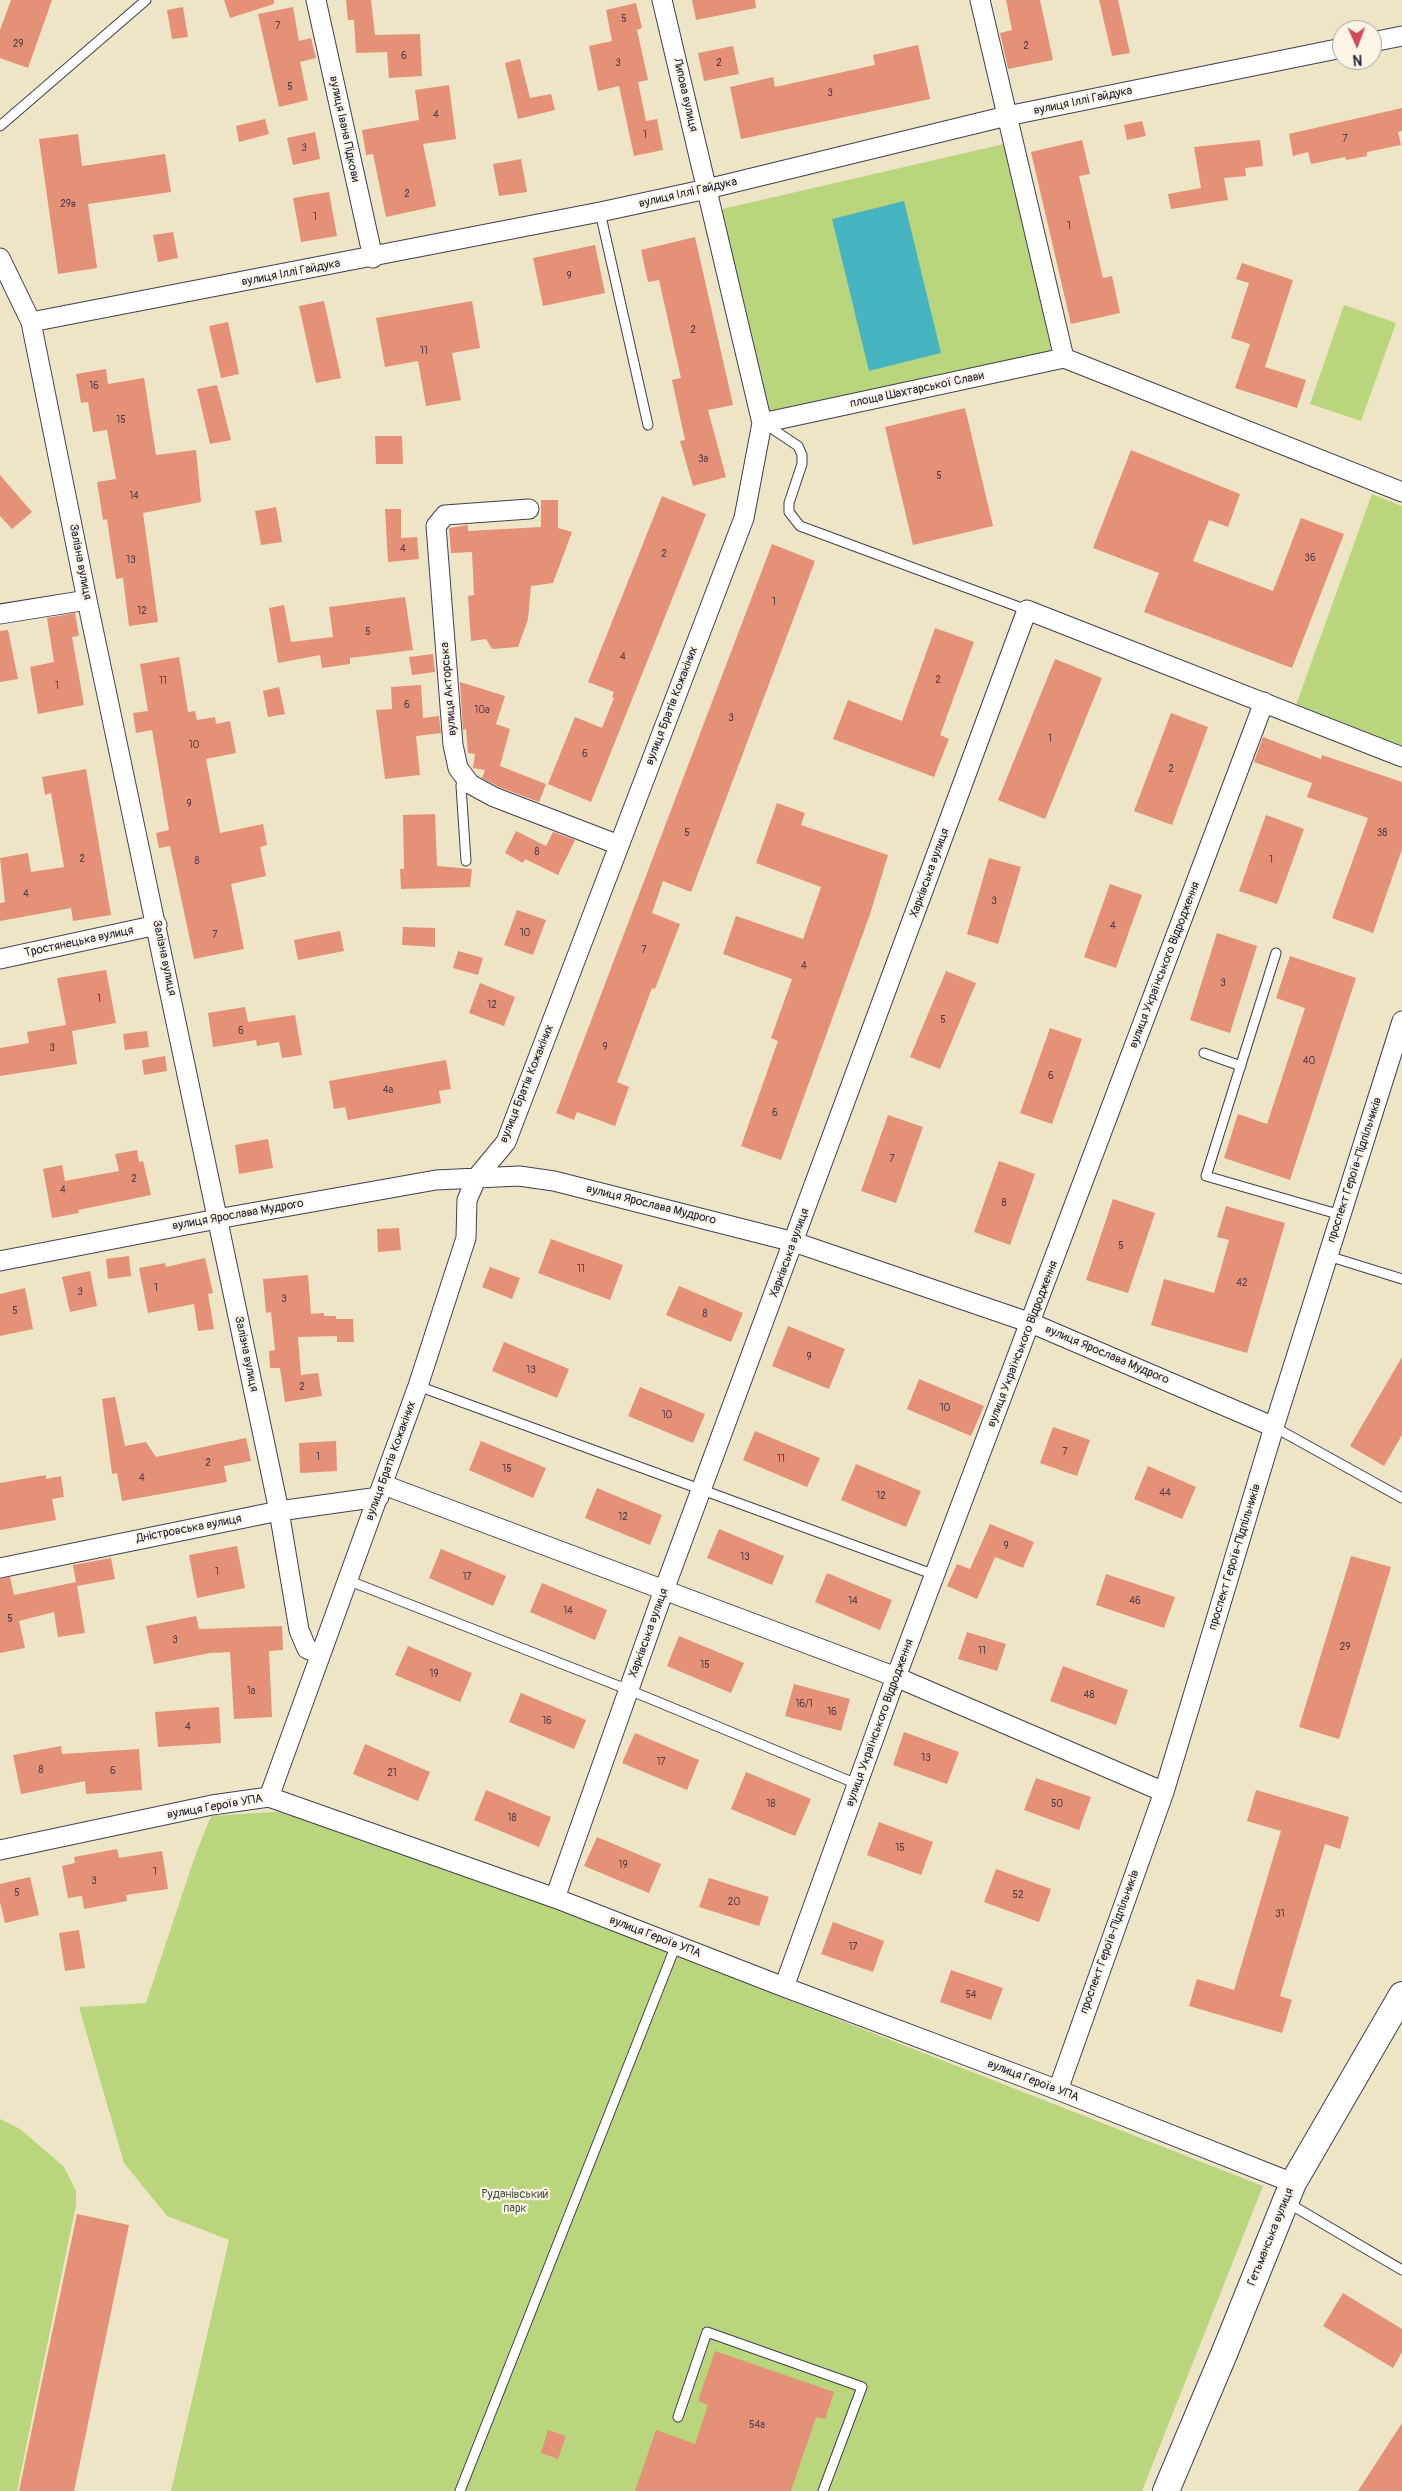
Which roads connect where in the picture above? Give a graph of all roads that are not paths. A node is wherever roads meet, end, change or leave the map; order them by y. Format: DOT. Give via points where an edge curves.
graph roads {
  1 [pos="146,0"];
  2 [pos="316,0"];
  3 [pos="662,0"];
  4 [pos="980,0"];
  5 [pos="1402,36"];
  6 [pos="1382,40"];
  7 [pos="1332,50"];
  8 [pos="1007,116"];
  9 [pos="0,126"];
  10 [pos="707,189"];
  11 [pos="600,212"];
  12 [pos="0,258"];
  13 [pos="373,258"];
  14 [pos="31,322"];
  15 [pos="1064,358"];
  16 [pos="762,423"];
  17 [pos="648,425"];
  18 [pos="1402,492"];
  19 [pos="529,510"];
  20 [pos="87,600"];
  21 [pos="1027,610"];
  22 [pos="0,614"];
  23 [pos="1264,702"];
  24 [pos="1402,757"];
  25 [pos="463,775"];
  26 [pos="619,845"];
  27 [pos="466,860"];
  28 [pos="158,925"];
  29 [pos="1276,953"];
  30 [pos="0,959"];
  31 [pos="1400,1032"];
  32 [pos="1204,1053"];
  33 [pos="1240,1066"];
  34 [pos="478,1177"];
  35 [pos="1341,1215"];
  36 [pos="217,1218"];
  37 [pos="794,1242"];
  38 [pos="1328,1256"];
  39 [pos="0,1261"];
  40 [pos="1402,1280"];
  41 [pos="1031,1323"];
  42 [pos="418,1386"];
  43 [pos="1274,1426"];
  44 [pos="702,1489"];
  45 [pos="382,1491"];
  46 [pos="1402,1498"];
  47 [pos="279,1511"];
  48 [pos="0,1568"];
  49 [pos="935,1575"];
  50 [pos="347,1580"];
  51 [pos="664,1590"];
  52 [pos="320,1654"];
  53 [pos="896,1677"];
  54 [pos="628,1690"];
  55 [pos="857,1784"];
  56 [pos="1164,1792"];
  57 [pos="269,1798"];
  58 [pos="0,1850"];
  59 [pos="555,1898"];
  60 [pos="676,1945"];
  61 [pos="784,1987"];
  62 [pos="1402,1995"];
  63 [pos="1058,2090"];
  64 [pos="1289,2192"];
  65 [pos="1402,2270"];
  66 [pos="678,2417"];
  67 [pos="460,2491"];
  68 [pos="823,2491"];
  69 [pos="1166,2491"];
  1 -- 9 [label="lane"];
  2 -- 13 [label="street, вулиця Івана Підкови"];
  3 -- 10 [label="street, Липова вулиця"];
  4 -- 8 [label="street"];
  5 -- 6 [label="street"];
  7 -- 8 [label="street, вулиця Іллі Гайдука"];
  8 -- 10 [label="street, вулиця Іллі Гайдука"];
  8 -- 15 [label="street"];
  10 -- 11 [label="street, вулиця Іллі Гайдука"];
  10 -- 16 [label="street"];
  11 -- 13 [label="street, вулиця Іллі Гайдука"];
  11 -- 17 [label="lane"];
  12 -- 14 [label="street, Залізна вулиця"];
  13 -- 14 [label="street, вулиця Іллі Гайдука"];
  14 -- 20 [label="street, Залізна вулиця"];
  15 -- 16 [label="street, площа Шахтарської Слави"];
  15 -- 18 [label="street"];
  16 -- 21 [label="lane" via="798,446 802,456 789,503 789,512 800,526"];
  16 -- 26 [label="street, вулиця Братів Кожакіних" via="744,518"];
  19 -- 25 [label="street, вулиця Акторська" via="445,515 436,526 453,745 458,768"];
  20 -- 22 [label="street"];
  20 -- 28 [label="street, Залізна вулиця"];
  21 -- 23 [label="street"];
  21 -- 37 [label="street, Харківська вулиця"];
  23 -- 24 [label="street"];
  23 -- 41 [label="street, вулиця Українського Відродження"];
  25 -- 26 [label="street" via="470,784 494,797"];
  25 -- 27 [label="lane"];
  26 -- 34 [label="street, вулиця Братів Кожакіних" via="506,1142"];
  28 -- 30 [label="street, Тростянецька вулиця"];
  28 -- 36 [label="street, Залізна вулиця"];
  29 -- 33 [label="lane"];
  31 -- 35 [label="street, проспект Героїв-Підпільників"];
  32 -- 33 [label="lane"];
  33 -- 35 [label="lane" via="1206,1176"];
  34 -- 36 [label="street, вулиця Ярослава Мудрого" via="436,1180"];
  34 -- 37 [label="street, вулиця Ярослава Мудрого" via="519,1176 554,1181"];
  34 -- 42 [label="street, вулиця Братів Кожакіних" via="467,1200 466,1238"];
  35 -- 38 [label="street, проспект Героїв-Підпільників"];
  36 -- 39 [label="street, вулиця Ярослава Мудрого"];
  36 -- 47 [label="street, Залізна вулиця"];
  37 -- 41 [label="street, вулиця Ярослава Мудрого"];
  37 -- 44 [label="street, Харківська вулиця"];
  38 -- 40 [label="lane"];
  38 -- 43 [label="street, проспект Героїв-Підпільників"];
  41 -- 43 [label="street, вулиця Ярослава Мудрого"];
  41 -- 49 [label="street, вулиця Українського Відродження"];
  42 -- 44 [label="lane"];
  42 -- 45 [label="street, вулиця Братів Кожакіних"];
  43 -- 46 [label="lane"];
  43 -- 56 [label="street, проспект Героїв-Підпільників"];
  44 -- 49 [label="lane"];
  44 -- 51 [label="street, Харківська вулиця"];
  45 -- 47 [label="street, Дністровська вулиця"];
  45 -- 50 [label="street, вулиця Братів Кожакіних"];
  45 -- 51 [label="street"];
  47 -- 48 [label="street, Дністровська вулиця"];
  47 -- 52 [label="street, Залізна вулиця" via="299,1630 307,1649"];
  49 -- 53 [label="street, вулиця Українського Відродження"];
  50 -- 52 [label="street, вулиця Братів Кожакіних"];
  50 -- 54 [label="lane"];
  51 -- 53 [label="street"];
  51 -- 54 [label="street, Харківська вулиця"];
  52 -- 57 [label="street, вулиця Братів Кожакіних"];
  53 -- 55 [label="street, вулиця Українського Відродження"];
  53 -- 56 [label="street"];
  54 -- 55 [label="lane"];
  54 -- 59 [label="street, Харківська вулиця"];
  55 -- 61 [label="street, вулиця Українського Відродження"];
  56 -- 63 [label="street, проспект Героїв-Підпільників"];
  57 -- 58 [label="street, вулиця Героїв УПА" via="212,1805"];
  57 -- 59 [label="street, вулиця Героїв УПА"];
  59 -- 60 [label="street, вулиця Героїв УПА"];
  60 -- 61 [label="street, вулиця Героїв УПА"];
  60 -- 67 [label="lane"];
  61 -- 63 [label="street, вулиця Героїв УПА"];
  62 -- 64 [label="street, Гетьманська вулиця"];
  63 -- 64 [label="street, вулиця Героїв УПА"];
  64 -- 65 [label="lane"];
  64 -- 69 [label="street, Гетьманська вулиця"];
  66 -- 68 [label="lane" via="707,2332 862,2387"];
}
